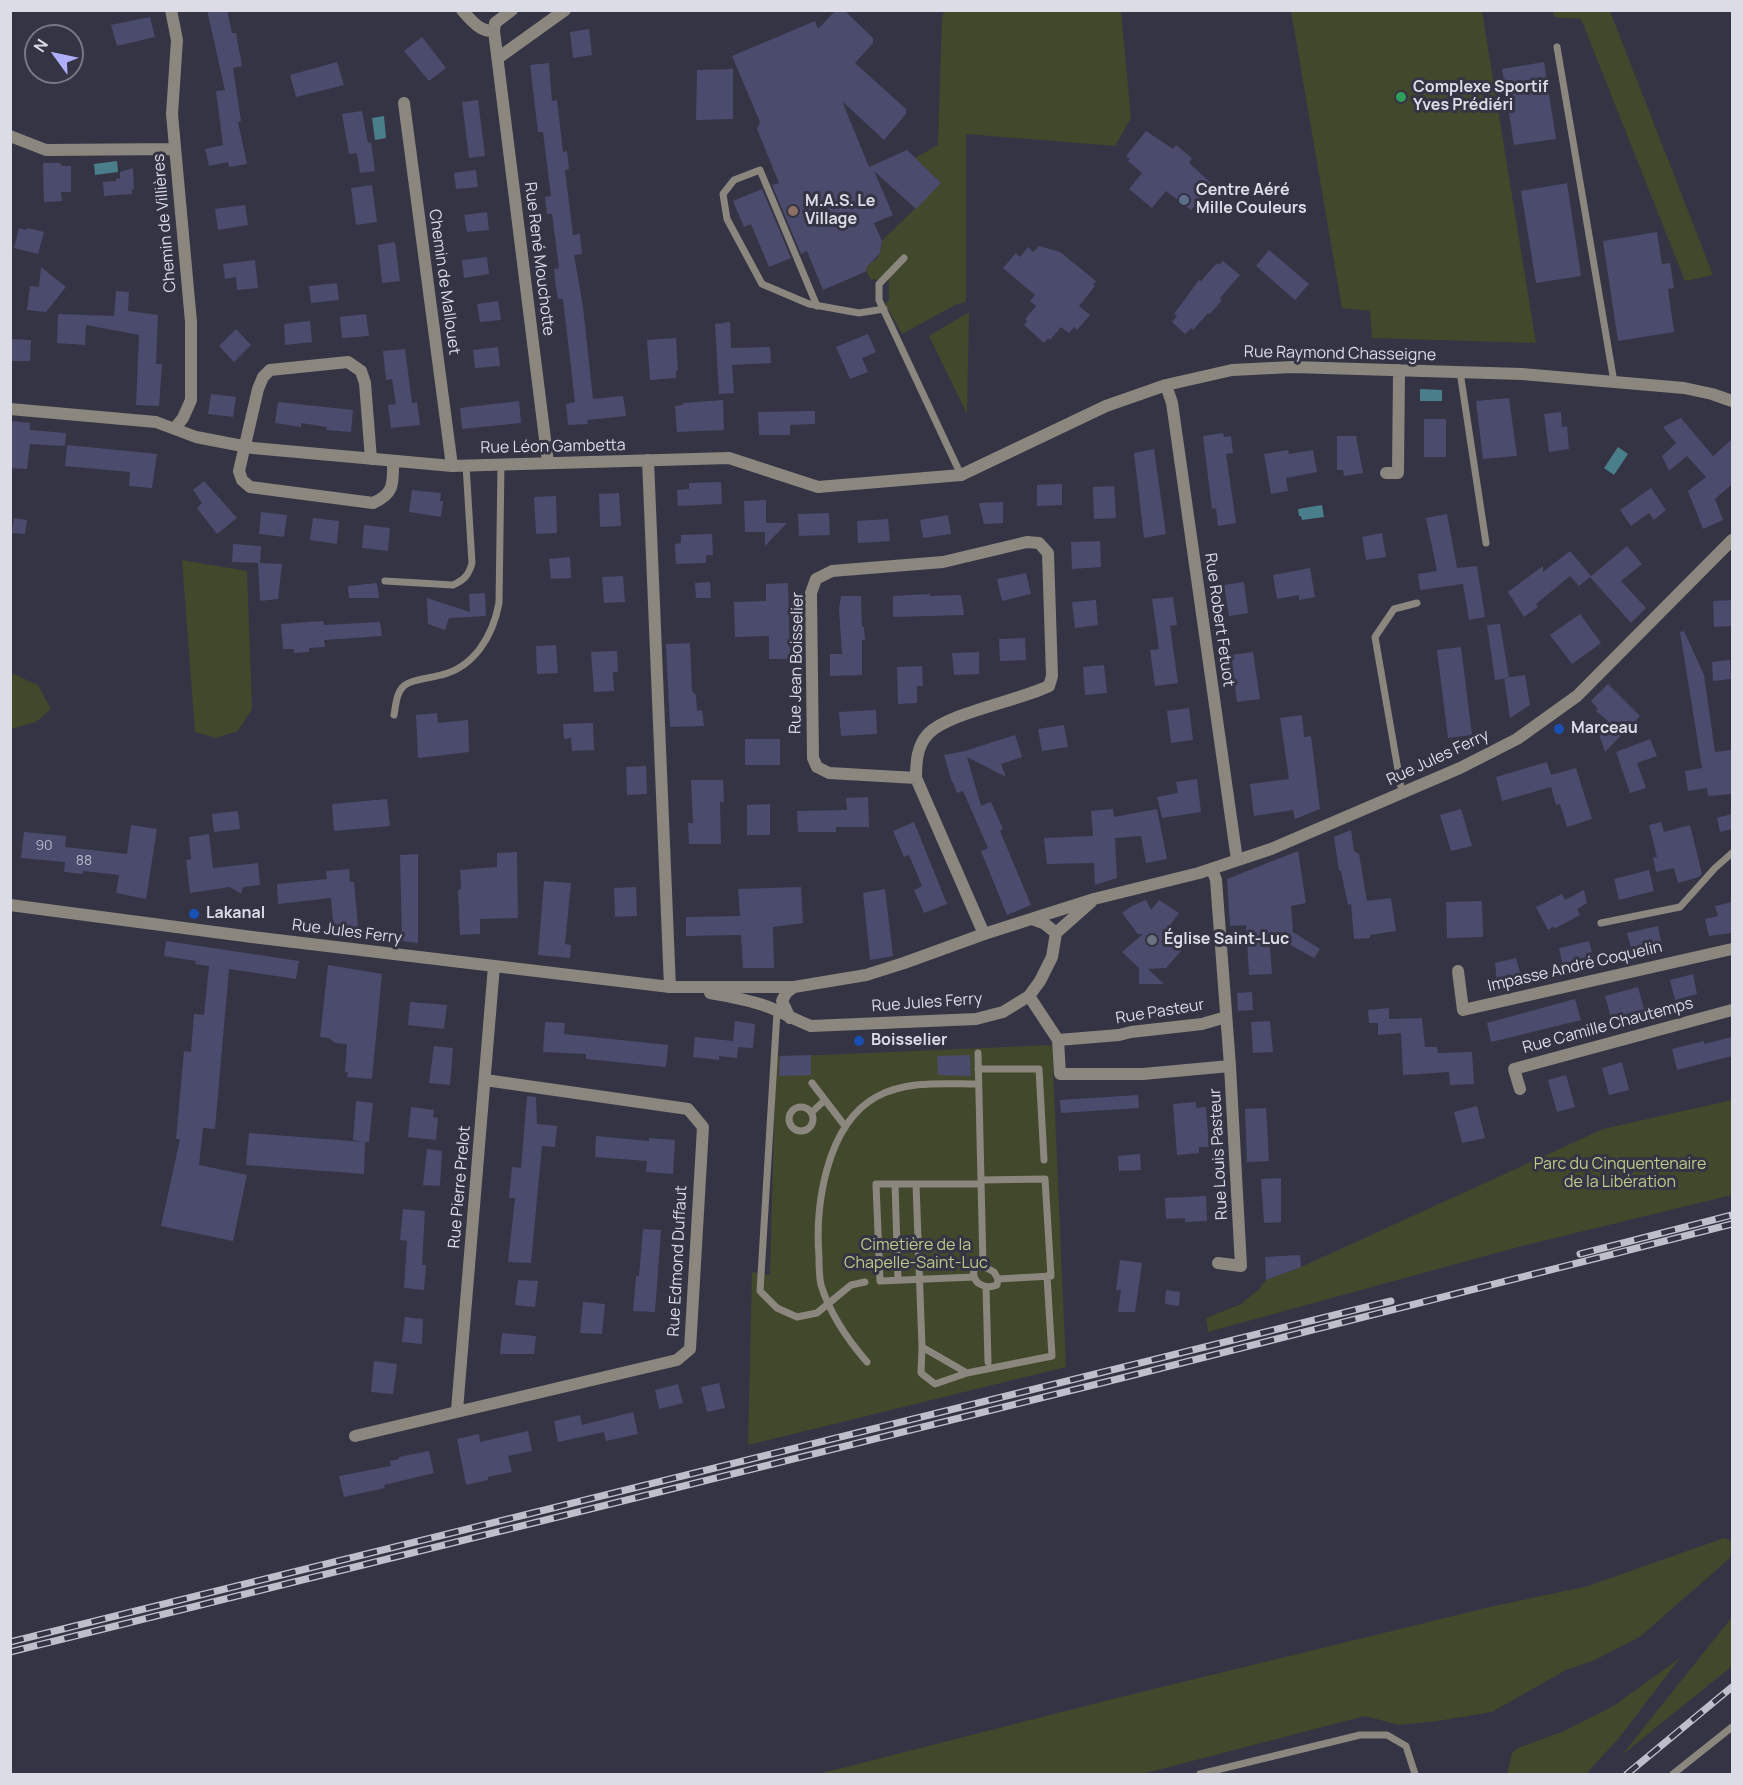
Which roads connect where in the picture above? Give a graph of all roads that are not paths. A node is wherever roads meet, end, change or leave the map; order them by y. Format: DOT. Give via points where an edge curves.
graph roads {
  1 [pos="171,10"];
  2 [pos="462,10"];
  3 [pos="512,10"];
  4 [pos="565,10"];
  5 [pos="494,31"];
  6 [pos="1557,47"];
  7 [pos="498,58"];
  8 [pos="404,103"];
  9 [pos="10,136"];
  10 [pos="175,149"];
  11 [pos="904,258"];
  12 [pos="818,306"];
  13 [pos="884,309"];
  14 [pos="1399,370"];
  15 [pos="1460,372"];
  16 [pos="1614,382"];
  17 [pos="1166,385"];
  18 [pos="1732,401"];
  19 [pos="10,410"];
  20 [pos="175,428"];
  21 [pos="245,446"];
  22 [pos="371,459"];
  23 [pos="393,460"];
  24 [pos="648,460"];
  25 [pos="548,463"];
  26 [pos="501,464"];
  27 [pos="466,465"];
  28 [pos="452,466"];
  29 [pos="1386,473"];
  30 [pos="961,475"];
  31 [pos="1732,540"];
  32 [pos="1486,543"];
  33 [pos="385,581"];
  34 [pos="1417,603"];
  35 [pos="394,715"];
  36 [pos="916,778"];
  37 [pos="1402,793"];
  38 [pos="1732,853"];
  39 [pos="1237,860"];
  40 [pos="1212,869"];
  41 [pos="1094,899"];
  42 [pos="10,905"];
  43 [pos="1032,918"];
  44 [pos="1601,923"];
  45 [pos="1056,933"];
  46 [pos="984,934"];
  47 [pos="1732,949"];
  48 [pos="494,966"];
  49 [pos="1458,971"];
  50 [pos="676,987"];
  51 [pos="794,987"];
  52 [pos="1029,996"];
  53 [pos="1732,1010"];
  54 [pos="777,1012"];
  55 [pos="1226,1017"];
  56 [pos="791,1019"];
  57 [pos="1058,1040"];
  58 [pos="978,1053"];
  59 [pos="1230,1066"];
  60 [pos="978,1069"];
  61 [pos="485,1080"];
  62 [pos="812,1083"];
  63 [pos="978,1084"];
  64 [pos="1520,1089"];
  65 [pos="825,1100"];
  66 [pos="812,1112"];
  67 [pos="845,1126"];
  68 [pos="1044,1160"];
  69 [pos="981,1182"];
  70 [pos="895,1184"];
  71 [pos="916,1184"];
  72 [pos="1218,1263"];
  73 [pos="983,1266"];
  74 [pos="1047,1276"];
  75 [pos="974,1277"];
  76 [pos="998,1279"];
  77 [pos="898,1280"];
  78 [pos="919,1280"];
  79 [pos="865,1282"];
  80 [pos="986,1287"];
  81 [pos="828,1304"];
  82 [pos="922,1347"];
  83 [pos="867,1362"];
  84 [pos="988,1362"];
  85 [pos="968,1373"];
  86 [pos="457,1410"];
  87 [pos="354,1436"];
  88 [pos="1732,1727"];
  89 [pos="1200,1774"];
  90 [pos="1415,1774"];
  91 [pos="1673,1774"];
  1 -- 10 [label="street, Chemin de Villières" via="177,40 172,114"];
  2 -- 5 [label="street" via="478,26"];
  3 -- 5 [label="street" via="495,23"];
  4 -- 7 [label="street"];
  5 -- 7 [label="street, Rue René Mouchotte"];
  6 -- 16 [label="lane"];
  7 -- 25 [label="street, Rue René Mouchotte"];
  8 -- 28 [label="street, Chemin de Mallouet"];
  9 -- 10 [label="street" via="46,150"];
  10 -- 20 [label="street, Chemin de Villières" via="191,322 191,400"];
  11 -- 13 [label="lane" via="879,284 879,300"];
  12 -- 12 [label="lane" via="762,284 727,219 723,194 734,180 760,170"];
  12 -- 13 [label="lane" via="859,313"];
  13 -- 30 [label="lane"];
  14 -- 15 [label="street, Rue Raymond Chasseigne"];
  14 -- 17 [label="street, Rue Raymond Chasseigne" via="1232,370"];
  14 -- 29 [label="street" via="1398,472"];
  15 -- 16 [label="street, Rue Raymond Chasseigne"];
  15 -- 32 [label="lane"];
  16 -- 18 [label="street, Rue Raymond Chasseigne" via="1684,388"];
  17 -- 30 [label="street, Rue Raymond Chasseigne" via="1106,406"];
  17 -- 39 [label="street, Rue Robert Fetuot" via="1172,404"];
  19 -- 20 [label="street, Rue Léon Gambetta" via="156,422"];
  20 -- 21 [label="street, Rue Léon Gambetta" via="196,437"];
  21 -- 22 [label="street, Rue Léon Gambetta"];
  21 -- 22 [label="street" via="258,389 262,377 270,370 348,362 361,371 365,382"];
  21 -- 23 [label="street" via="239,471 250,487 373,503 386,497 393,483"];
  22 -- 23 [label="street, Rue Léon Gambetta"];
  23 -- 28 [label="street, Rue Léon Gambetta"];
  24 -- 25 [label="street, Rue Léon Gambetta"];
  24 -- 30 [label="street, Rue Raymond Chasseigne" via="729,458 818,487"];
  24 -- 50 [label="street, Rue Léon Gambetta"];
  25 -- 26 [label="street, Rue Léon Gambetta"];
  26 -- 27 [label="street, Rue Léon Gambetta"];
  26 -- 35 [label="lane" via="496,622 469,662 445,674 406,684 398,693"];
  27 -- 28 [label="street, Rue Léon Gambetta"];
  27 -- 33 [label="lane" via="470,572 453,585"];
  31 -- 37 [label="street, Rue Jules Ferry" via="1577,696 1516,739"];
  34 -- 37 [label="lane" via="1394,609 1375,637"];
  36 -- 36 [label="street, Rue Jean Boisselier" via="916,757 927,736 942,723 1049,686 1052,676 1047,553 1039,543 1027,542 943,562 832,571 816,579 811,593 813,758 817,767 829,773"];
  36 -- 46 [label="street"];
  37 -- 39 [label="street, Rue Jules Ferry"];
  38 -- 44 [label="lane" via="1680,908"];
  39 -- 40 [label="street, Rue Jules Ferry"];
  40 -- 41 [label="street, Rue Jules Ferry"];
  40 -- 55 [label="street, Rue Pasteur"];
  41 -- 43 [label="street, Rue Jules Ferry"];
  41 -- 45 [label="street, Rue Jules Ferry"];
  42 -- 48 [label="street, Rue Jules Ferry"];
  43 -- 45 [label="street"];
  43 -- 46 [label="street, Rue Jules Ferry"];
  45 -- 52 [label="street, Rue Jules Ferry" via="1052,957"];
  46 -- 51 [label="street, Rue Jules Ferry" via="866,975"];
  47 -- 49 [label="street, Impasse André Coquelin" via="1462,1010"];
  48 -- 50 [label="street, Rue Jules Ferry"];
  48 -- 61 [label="street, Rue Pierre Prelot"];
  50 -- 51 [label="street, Rue Jules Ferry"];
  50 -- 54 [label="street, Rue Jules Ferry" via="747,1000"];
  51 -- 56 [label="street" via="782,1001"];
  52 -- 56 [label="street, Rue Jules Ferry" via="1003,1012 976,1019 812,1026"];
  52 -- 57 [label="street"];
  53 -- 64 [label="street, Rue Camille Chautemps" via="1514,1069"];
  54 -- 56 [label="street, Rue Jules Ferry"];
  54 -- 81 [label="lane" via="760,1291 777,1308 797,1317 817,1313"];
  55 -- 57 [label="street, Rue Pasteur" via="1202,1024"];
  55 -- 59 [label="street, Rue Louis Pasteur"];
  57 -- 59 [label="street" via="1060,1074 1143,1074"];
  58 -- 60 [label="lane"];
  59 -- 72 [label="street, Rue Louis Pasteur" via="1241,1266"];
  60 -- 63 [label="lane"];
  60 -- 68 [label="lane" via="1039,1069"];
  61 -- 86 [label="street, Rue Pierre Prelot"];
  61 -- 86 [label="street, Rue Edmond Duffaut" via="688,1109 703,1127 690,1349 677,1360"];
  62 -- 65 [label="lane"];
  63 -- 67 [label="lane" via="909,1085 875,1097"];
  63 -- 69 [label="lane"];
  65 -- 66 [label="lane"];
  65 -- 67 [label="lane"];
  67 -- 81 [label="lane" via="829,1161 819,1206 820,1282"];
  69 -- 71 [label="lane"];
  69 -- 73 [label="lane"];
  69 -- 74 [label="lane" via="1045,1179 1051,1276"];
  70 -- 71 [label="lane"];
  70 -- 77 [label="lane"];
  70 -- 77 [label="lane" via="876,1184 880,1281"];
  71 -- 78 [label="lane"];
  73 -- 75 [label="lane" via="975,1269"];
  73 -- 76 [label="lane"];
  74 -- 76 [label="lane"];
  74 -- 85 [label="lane" via="1052,1356"];
  75 -- 78 [label="lane"];
  75 -- 80 [label="lane"];
  76 -- 80 [label="lane" via="997,1286"];
  77 -- 78 [label="lane"];
  78 -- 82 [label="lane"];
  79 -- 81 [label="lane" via="851,1285"];
  80 -- 84 [label="lane"];
  81 -- 83 [label="lane" via="847,1339"];
  82 -- 85 [label="lane"];
  82 -- 85 [label="lane" via="921,1373 935,1384"];
  86 -- 87 [label="street, Rue Edmond Duffaut"];
  88 -- 91 [label="lane"];
  89 -- 90 [label="lane" via="1360,1735 1387,1735 1406,1746"];
}
